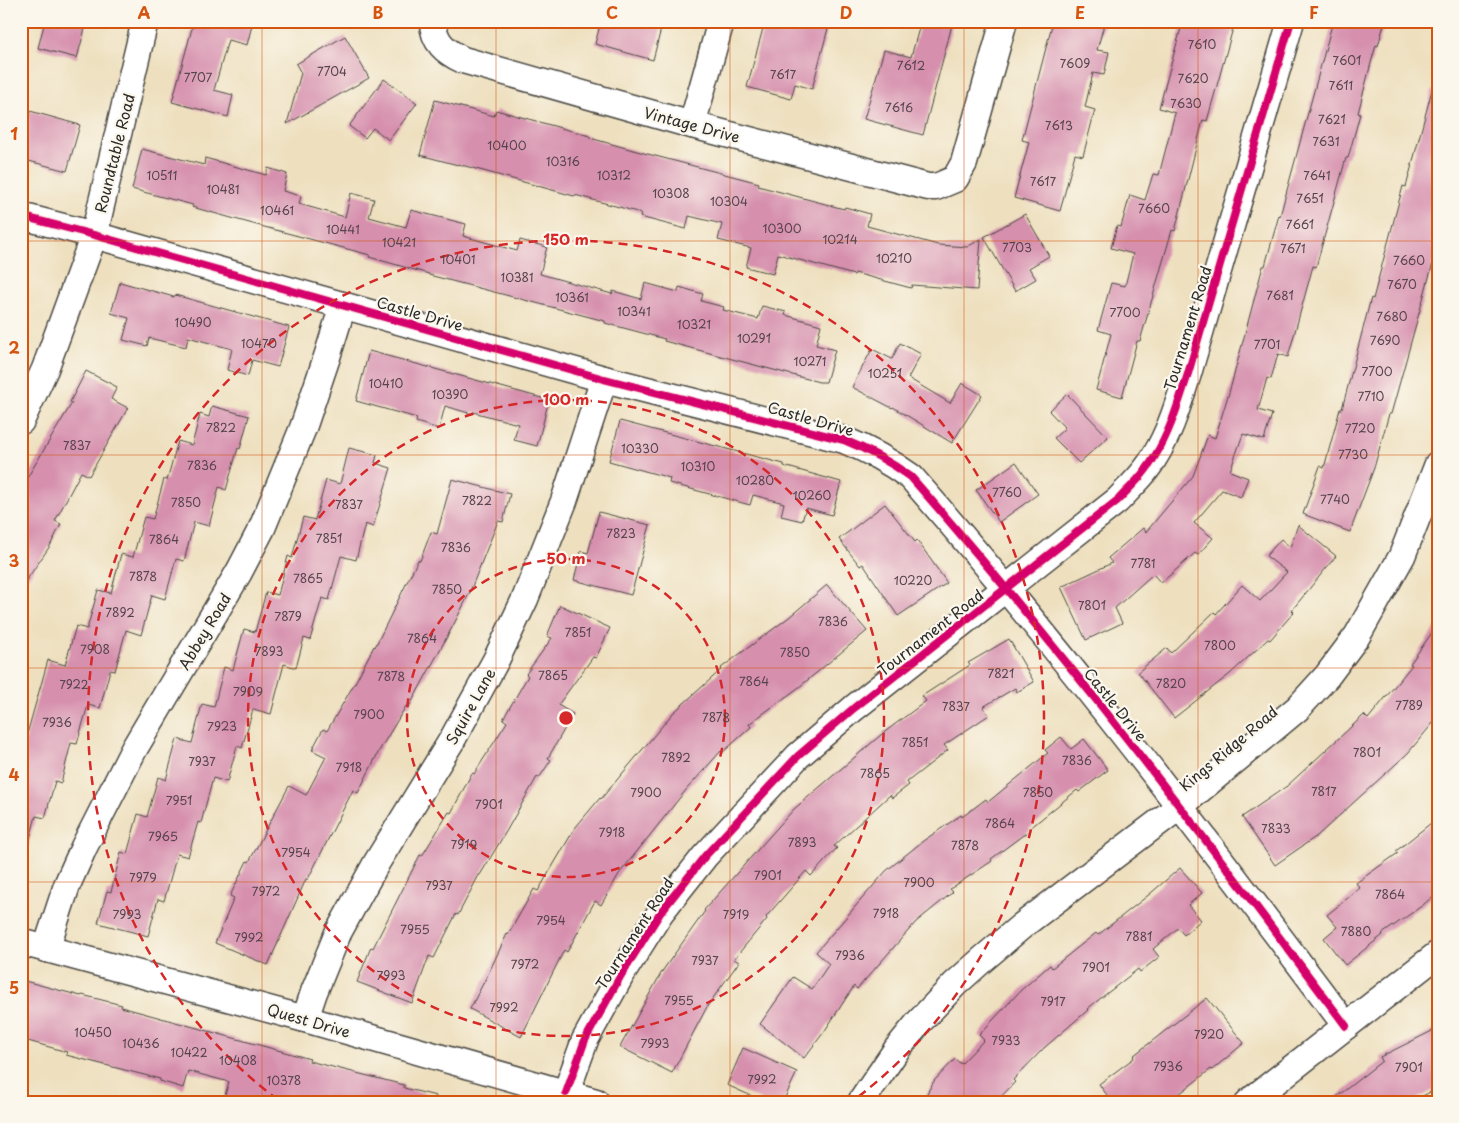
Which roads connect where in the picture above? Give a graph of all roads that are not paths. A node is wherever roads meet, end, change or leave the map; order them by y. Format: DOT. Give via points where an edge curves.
graph roads {
  1 [pos="145,21"];
  2 [pos="721,21"];
  3 [pos="1004,21"];
  4 [pos="1291,21"];
  5 [pos="436,33"];
  6 [pos="692,125"];
  7 [pos="21,216"];
  8 [pos="94,235"];
  9 [pos="342,305"];
  10 [pos="604,379"];
  11 [pos="21,421"];
  12 [pos="1438,464"];
  13 [pos="1006,589"];
  14 [pos="1180,806"];
  15 [pos="21,942"];
  16 [pos="46,949"];
  17 [pos="1438,954"];
  18 [pos="305,1019"];
  19 [pos="1346,1026"];
  20 [pos="566,1093"];
  21 [pos="596,1102"];
  22 [pos="861,1102"];
  23 [pos="1249,1102"];
  1 -- 8 [label="street, Roundtable Road"];
  2 -- 6 [label="street"];
  3 -- 6 [label="street, Vintage Drive" via="964,164 955,179 936,187"];
  4 -- 13 [label="street, Tournament Road" via="1187,377 1173,419 1155,457 1118,500"];
  5 -- 6 [label="street, Vintage Drive" via="446,52 463,60"];
  7 -- 8 [label="street, Castle Drive"];
  8 -- 9 [label="street, Castle Drive"];
  8 -- 11 [label="street, Roundtable Road" via="45,369"];
  9 -- 10 [label="street, Castle Drive"];
  9 -- 16 [label="street, Abbey Road" via="302,428 262,528 134,749 67,885"];
  10 -- 13 [label="street, Castle Drive" via="782,423 870,450 910,477"];
  10 -- 18 [label="street, Squire Lane" via="564,501 521,608 452,740 377,862 338,933"];
  12 -- 14 [label="street, Kings Ridge Road" via="1402,556 1351,644 1327,676 1298,708"];
  13 -- 14 [label="street, Castle Drive"];
  13 -- 20 [label="street, Tournament Road" via="798,756 705,856 660,912 621,975 585,1040"];
  14 -- 19 [label="street, Castle Drive"];
  14 -- 22 [label="street, Kings Ridge Road" via="1023,925 955,984 897,1049"];
  15 -- 16 [label="street, Quest Drive"];
  16 -- 18 [label="street, Quest Drive"];
  17 -- 19 [label="street"];
  18 -- 20 [label="street, Quest Drive"];
  19 -- 23 [label="street"];
  20 -- 21 [label="street, Quest Drive"];
}
